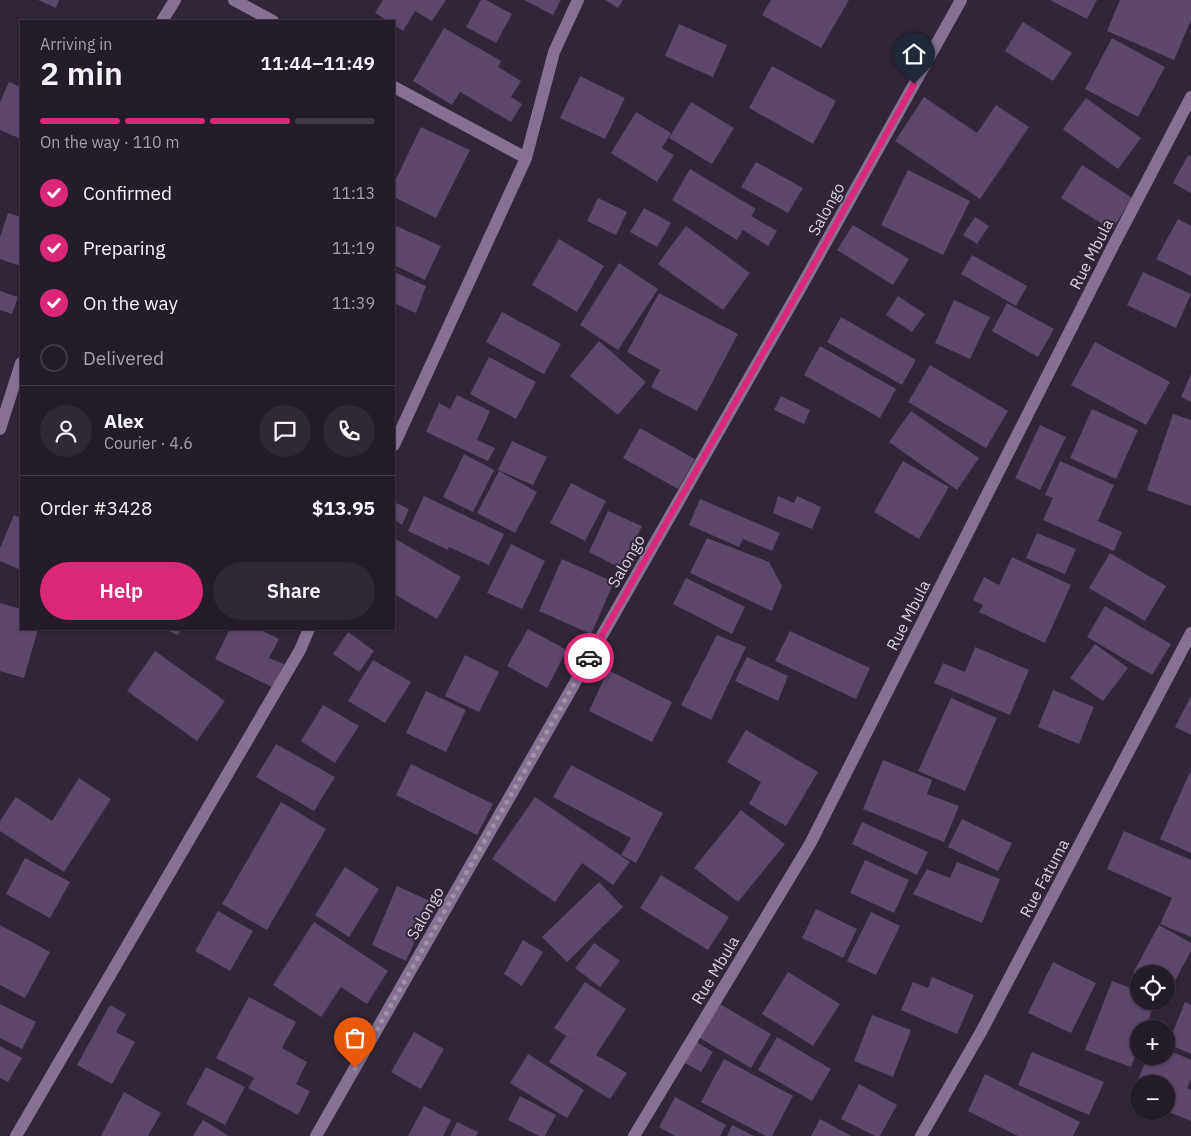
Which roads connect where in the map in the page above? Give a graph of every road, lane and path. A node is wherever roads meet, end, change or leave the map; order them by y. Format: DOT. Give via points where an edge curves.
graph roads {
  1 [pos="174,0"];
  2 [pos="234,0"];
  3 [pos="578,0"];
  4 [pos="961,0"];
  5 [pos="163,20"];
  6 [pos="271,20"];
  7 [pos="395,88"];
  8 [pos="1191,97"];
  9 [pos="526,158"];
  10 [pos="20,366"];
  11 [pos="0,428"];
  12 [pos="395,443"];
  13 [pos="309,630"];
  14 [pos="1191,633"];
  15 [pos="16,1136"];
  16 [pos="316,1136"];
  17 [pos="634,1136"];
  18 [pos="921,1136"];
  1 -- 5 [label="street"];
  2 -- 6 [label="street"];
  3 -- 9 [label="street" via="554,52"];
  4 -- 16 [label="street, Salongo" via="792,305"];
  7 -- 9 [label="street"];
  8 -- 17 [label="street, Rue Mbula" via="810,844"];
  9 -- 12 [label="street"];
  10 -- 11 [label="street"];
  13 -- 15 [label="street" via="300,650"];
  14 -- 18 [label="street, Rue Fatuma" via="981,1032"];
}
